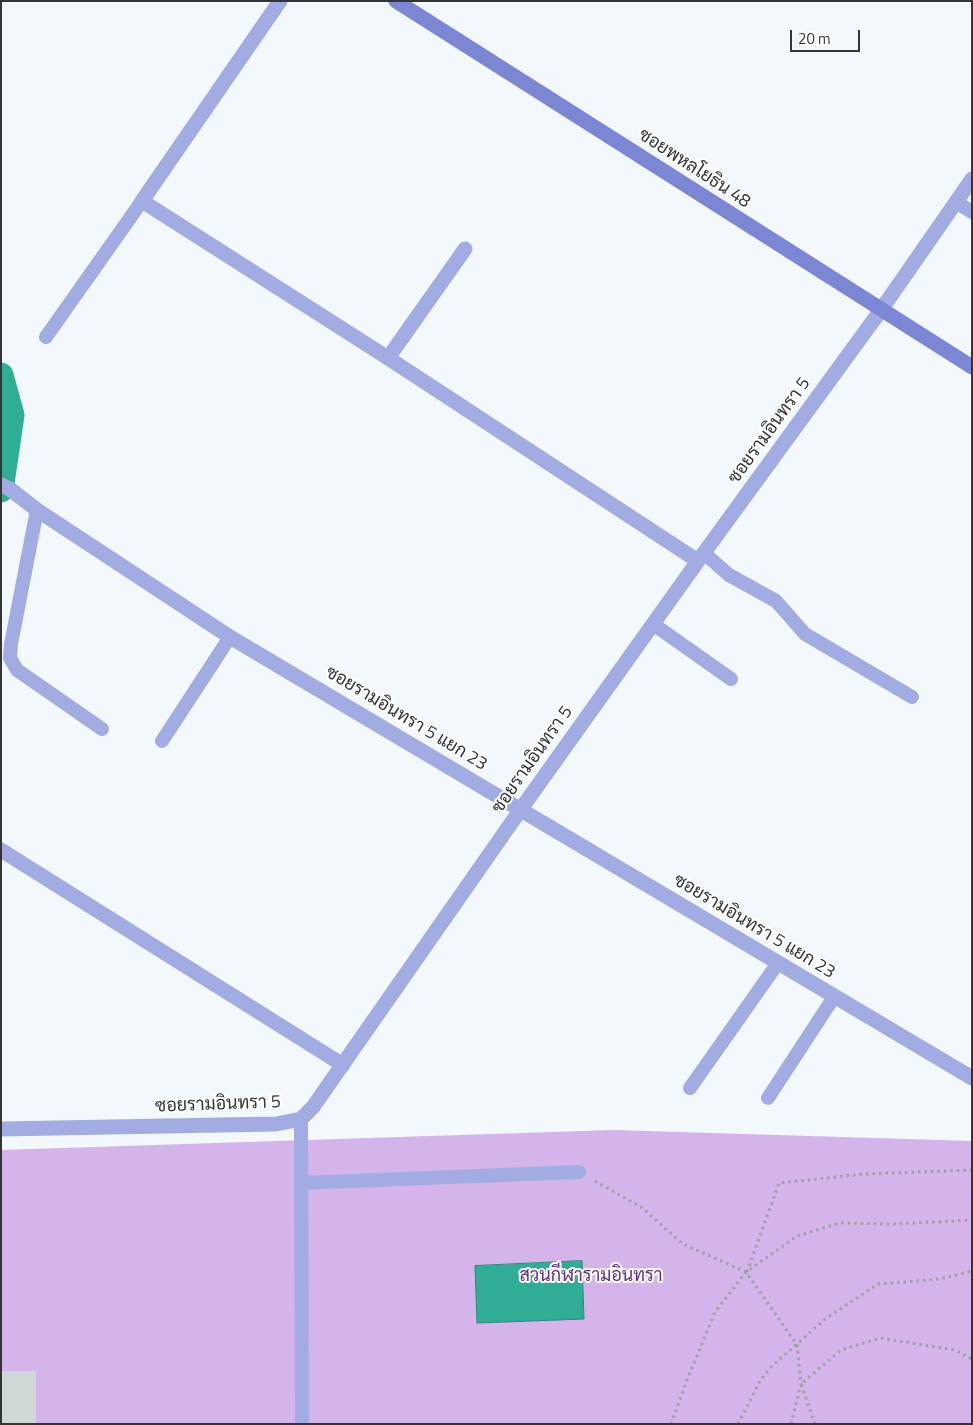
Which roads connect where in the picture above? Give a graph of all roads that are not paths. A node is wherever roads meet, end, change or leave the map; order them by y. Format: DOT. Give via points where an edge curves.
graph roads {
  1 [pos="280,1"];
  2 [pos="396,1"];
  3 [pos="972,179"];
  4 [pos="142,201"];
  5 [pos="956,202"];
  6 [pos="972,212"];
  7 [pos="464,249"];
  8 [pos="881,310"];
  9 [pos="46,337"];
  10 [pos="388,358"];
  11 [pos="972,367"];
  12 [pos="6,487"];
  13 [pos="37,510"];
  14 [pos="701,557"];
  15 [pos="653,624"];
  16 [pos="230,637"];
  17 [pos="731,678"];
  18 [pos="912,697"];
  19 [pos="102,729"];
  20 [pos="162,741"];
  21 [pos="521,809"];
  22 [pos="1,850"];
  23 [pos="778,964"];
  24 [pos="834,997"];
  25 [pos="343,1065"];
  26 [pos="972,1078"];
  27 [pos="690,1088"];
  28 [pos="768,1098"];
  29 [pos="301,1119"];
  30 [pos="1,1129"];
  31 [pos="579,1172"];
  32 [pos="301,1184"];
  33 [pos="302,1424"];
  1 -- 4 [label="street"];
  2 -- 8 [label="street, ซอยพหลโยธิน 48"];
  3 -- 5 [label="street, ซอยรามอินทรา 5"];
  4 -- 9 [label="lane"];
  4 -- 10 [label="street"];
  5 -- 6 [label="lane"];
  5 -- 8 [label="street, ซอยรามอินทรา 5"];
  7 -- 10 [label="street"];
  8 -- 11 [label="street, ซอยพหลโยธิน 48"];
  8 -- 14 [label="street, ซอยรามอินทรา 5"];
  10 -- 14 [label="street"];
  12 -- 13 [label="street, ซอยรามอินทรา 5 แยก 23"];
  13 -- 16 [label="street, ซอยรามอินทรา 5 แยก 23"];
  13 -- 19 [label="lane" via="10,658 17,670"];
  14 -- 15 [label="street, ซอยรามอินทรา 5"];
  14 -- 18 [label="lane" via="776,600 805,634"];
  15 -- 17 [label="lane"];
  15 -- 21 [label="street, ซอยรามอินทรา 5"];
  16 -- 20 [label="lane"];
  16 -- 21 [label="street, ซอยรามอินทรา 5 แยก 23"];
  21 -- 23 [label="street, ซอยรามอินทรา 5 แยก 23"];
  21 -- 25 [label="street, ซอยรามอินทรา 5"];
  22 -- 25 [label="street"];
  23 -- 24 [label="street, ซอยรามอินทรา 5 แยก 23"];
  23 -- 27 [label="lane"];
  24 -- 26 [label="street, ซอยรามอินทรา 5 แยก 23"];
  24 -- 28 [label="lane"];
  25 -- 29 [label="street, ซอยรามอินทรา 5"];
  29 -- 30 [label="street, ซอยรามอินทรา 5" via="276,1124"];
  29 -- 32 [label="lane"];
  31 -- 32 [label="lane"];
  32 -- 33 [label="lane"];
}
